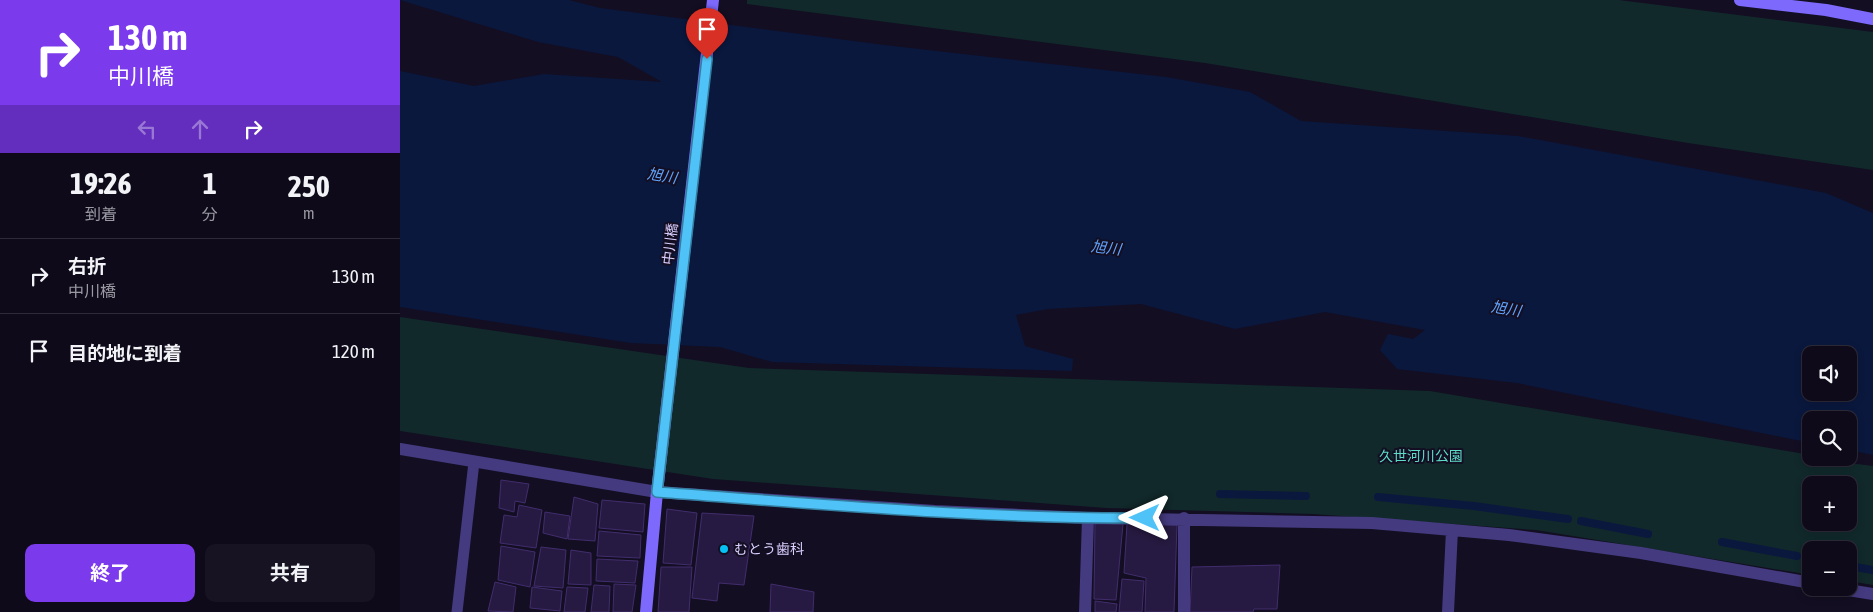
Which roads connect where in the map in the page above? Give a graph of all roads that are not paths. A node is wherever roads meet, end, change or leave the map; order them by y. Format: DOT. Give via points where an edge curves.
graph roads {
  1 [pos="714,0"];
  2 [pos="1740,0"];
  3 [pos="1873,19"];
  4 [pos="400,449"];
  5 [pos="474,462"];
  6 [pos="657,492"];
  7 [pos="1088,518"];
  8 [pos="1184,518"];
  9 [pos="1452,530"];
  10 [pos="1802,581"];
  11 [pos="1857,591"];
  12 [pos="1873,594"];
  13 [pos="457,612"];
  14 [pos="646,612"];
  15 [pos="1085,612"];
  16 [pos="1184,612"];
  17 [pos="1448,612"];
  1 -- 6 [label="street, 中川橋"];
  2 -- 3 [label="street"];
  4 -- 5 [label="street"];
  5 -- 6 [label="street"];
  5 -- 13 [label="lane"];
  6 -- 7 [label="street"];
  6 -- 14 [label="street, 中川橋"];
  7 -- 8 [label="street"];
  7 -- 15 [label="street"];
  8 -- 9 [label="street" via="1372,523"];
  8 -- 16 [label="street"];
  9 -- 10 [label="street" via="1510,534 1641,553"];
  9 -- 17 [label="street"];
  11 -- 12 [label="street"];
}
